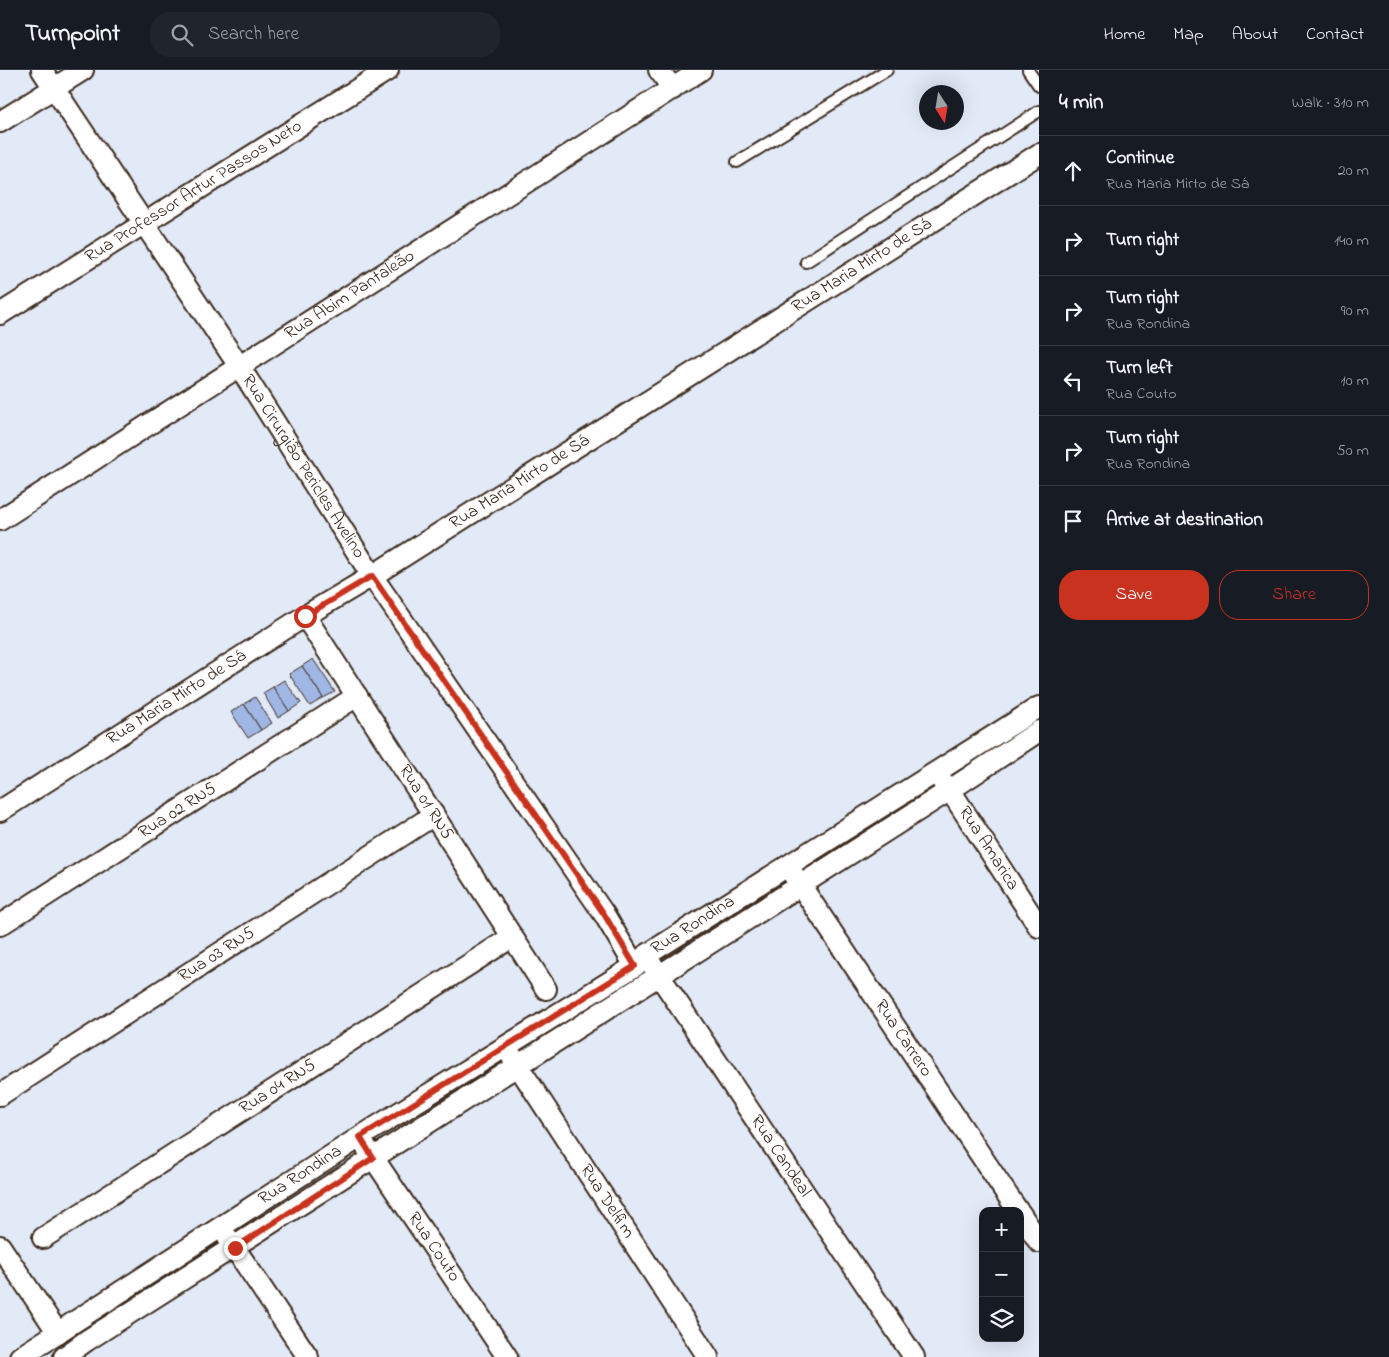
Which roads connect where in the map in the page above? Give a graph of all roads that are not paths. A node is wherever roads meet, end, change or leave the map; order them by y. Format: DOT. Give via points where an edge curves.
graph roads {
  1 [pos="42,70"];
  2 [pos="83,70"];
  3 [pos="388,70"];
  4 [pos="659,70"];
  5 [pos="702,70"];
  6 [pos="886,70"];
  7 [pos="1028,70"];
  8 [pos="1039,86"];
  9 [pos="54,88"];
  10 [pos="673,89"];
  11 [pos="1039,111"];
  12 [pos="0,122"];
  13 [pos="1039,154"];
  14 [pos="737,162"];
  15 [pos="144,222"];
  16 [pos="806,262"];
  17 [pos="0,314"];
  18 [pos="239,366"];
  19 [pos="0,520"];
  20 [pos="372,576"];
  21 [pos="305,616"];
  22 [pos="357,696"];
  23 [pos="1039,707"];
  24 [pos="1039,731"];
  25 [pos="935,773"];
  26 [pos="950,790"];
  27 [pos="0,811"];
  28 [pos="434,815"];
  29 [pos="787,866"];
  30 [pos="802,884"];
  31 [pos="0,925"];
  32 [pos="1039,927"];
  33 [pos="512,936"];
  34 [pos="640,961"];
  35 [pos="660,975"];
  36 [pos="546,989"];
  37 [pos="504,1046"];
  38 [pos="518,1066"];
  39 [pos="0,1095"];
  40 [pos="360,1137"];
  41 [pos="373,1158"];
  42 [pos="1016,1207"];
  43 [pos="1024,1220"];
  44 [pos="221,1227"];
  45 [pos="43,1238"];
  46 [pos="1039,1242"];
  47 [pos="0,1246"];
  48 [pos="235,1248"];
  49 [pos="65,1328"];
  50 [pos="91,1349"];
  51 [pos="20,1357"];
  52 [pos="64,1357"];
  53 [pos="308,1357"];
  54 [pos="507,1357"];
  55 [pos="708,1357"];
  56 [pos="914,1357"];
  1 -- 9 [label="street, Rua Cirurgião Pericles Avelino"];
  2 -- 9 [label="street"];
  3 -- 15 [label="street, Rua Professor Artur Passos Neto"];
  4 -- 10 [label="street"];
  5 -- 10 [label="street, Rua Abim Pantaleão"];
  6 -- 14 [label="lane"];
  7 -- 8 [label="lane"];
  9 -- 12 [label="street"];
  9 -- 15 [label="street, Rua Cirurgião Pericles Avelino"];
  10 -- 18 [label="street, Rua Abim Pantaleão"];
  11 -- 16 [label="lane"];
  13 -- 20 [label="street, Rua Maria Mirto de Sá"];
  15 -- 17 [label="street, Rua Professor Artur Passos Neto"];
  15 -- 18 [label="street, Rua Cirurgião Pericles Avelino"];
  18 -- 19 [label="street, Rua Abim Pantaleão"];
  18 -- 20 [label="street, Rua Cirurgião Pericles Avelino"];
  20 -- 21 [label="street, Rua Maria Mirto de Sá"];
  20 -- 34 [label="street, Rua Cirurgião Pericles Avelino" via="604,914"];
  21 -- 22 [label="street, Rua 01 RN5"];
  21 -- 27 [label="street, Rua Maria Mirto de Sá"];
  22 -- 28 [label="street, Rua 01 RN5"];
  22 -- 31 [label="street, Rua 02 RN5"];
  23 -- 25 [label="street, Rua Rondina"];
  24 -- 26 [label="street, Rua Rondina"];
  25 -- 26 [label="street, Rua Amarica"];
  25 -- 29 [label="street, Rua Rondina"];
  26 -- 30 [label="street, Rua Rondina"];
  26 -- 32 [label="street, Rua Amarica"];
  28 -- 33 [label="street, Rua 01 RN5"];
  28 -- 39 [label="street, Rua 03 RN5"];
  29 -- 30 [label="street, Rua Carrero"];
  29 -- 34 [label="street, Rua Rondina"];
  30 -- 35 [label="street, Rua Rondina"];
  30 -- 42 [label="street, Rua Carrero"];
  33 -- 36 [label="street, Rua 01 RN5"];
  33 -- 45 [label="street, Rua 04 RN5"];
  34 -- 35 [label="street, Rua Candeal"];
  34 -- 37 [label="street, Rua Rondina"];
  35 -- 38 [label="street, Rua Rondina"];
  35 -- 56 [label="street, Rua Candeal"];
  37 -- 38 [label="street, Rua Delfim"];
  37 -- 40 [label="street, Rua Rondina"];
  38 -- 41 [label="street, Rua Rondina"];
  38 -- 55 [label="street, Rua Delfim"];
  40 -- 41 [label="street, Rua Couto"];
  40 -- 44 [label="street, Rua Rondina"];
  41 -- 48 [label="street, Rua Rondina"];
  41 -- 54 [label="street, Rua Couto"];
  43 -- 46 [label="street, Rua Carrero"];
  44 -- 48 [label="street"];
  44 -- 49 [label="street, Rua Rondina"];
  47 -- 49 [label="street"];
  48 -- 50 [label="street, Rua Rondina"];
  48 -- 53 [label="street"];
  49 -- 50 [label="street"];
  49 -- 51 [label="street, Rua Rondina"];
  50 -- 52 [label="street, Rua Rondina"];
}
